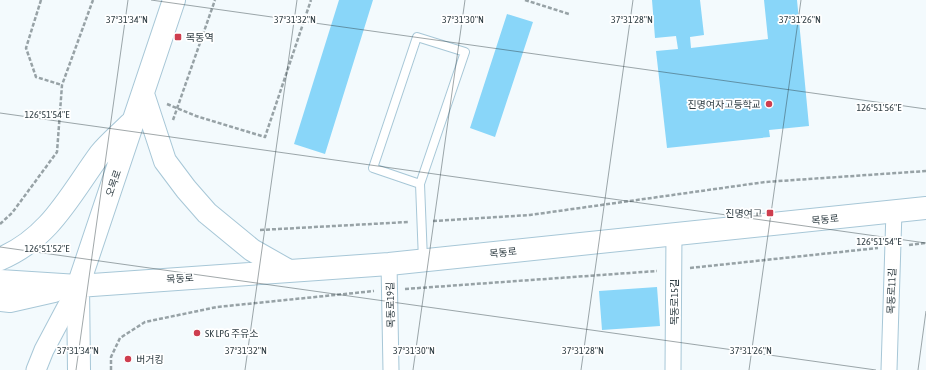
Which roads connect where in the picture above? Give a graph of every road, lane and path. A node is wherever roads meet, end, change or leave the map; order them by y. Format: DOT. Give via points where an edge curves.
graph roads {
  1 [pos="41,0"];
  2 [pos="93,0"];
  3 [pos="174,0"];
  4 [pos="215,0"];
  5 [pos="311,0"];
  6 [pos="525,0"];
  7 [pos="569,14"];
  8 [pos="62,86"];
  9 [pos="143,94"];
  10 [pos="178,108"];
  11 [pos="134,120"];
  12 [pos="170,126"];
  13 [pos="926,171"];
  14 [pos="420,184"];
  15 [pos="926,208"];
  16 [pos="894,212"];
  17 [pos="421,222"];
  18 [pos="0,224"];
  19 [pos="254,227"];
  20 [pos="674,234"];
  21 [pos="926,243"];
  22 [pos="893,246"];
  23 [pos="0,259"];
  24 [pos="423,260"];
  25 [pos="389,264"];
  26 [pos="674,270"];
  27 [pos="289,271"];
  28 [pos="0,281"];
  29 [pos="78,286"];
  30 [pos="390,290"];
  31 [pos="0,300"];
  32 [pos="36,370"];
  33 [pos="79,370"];
  34 [pos="111,370"];
  35 [pos="391,370"];
  36 [pos="673,370"];
  37 [pos="889,370"];
  1 -- 8 [label="path" via="26,48 36,77"];
  2 -- 8 [label="path"];
  3 -- 9 [label="main road, 오목로"];
  4 -- 10 [label="path"];
  5 -- 10 [label="path" via="265,138"];
  6 -- 7 [label="path"];
  8 -- 18 [label="path" via="57,152 12,213"];
  9 -- 10 [label="path"];
  9 -- 11 [label="main road, 오목로"];
  9 -- 27 [label="main road" via="165,161 186,189 207,213 252,250"];
  10 -- 12 [label="path"];
  11 -- 23 [label="main road" via="101,154 43,232 28,244"];
  11 -- 29 [label="main road, 오목로"];
  13 -- 17 [label="path" via="765,182 530,215"];
  14 -- 14 [label="lane" via="373,168 417,37 465,52"];
  14 -- 17 [label="lane"];
  15 -- 16 [label="main road, 목동로"];
  16 -- 20 [label="main road, 목동로"];
  16 -- 22 [label="street, 목동로11길"];
  17 -- 19 [label="path" via="261,231"];
  17 -- 24 [label="lane"];
  20 -- 24 [label="main road, 목동로"];
  20 -- 26 [label="street, 목동로15길"];
  21 -- 22 [label="path"];
  22 -- 26 [label="path"];
  22 -- 37 [label="street, 목동로11길"];
  24 -- 25 [label="main road, 목동로"];
  25 -- 27 [label="main road, 목동로"];
  25 -- 30 [label="street, 목동로19길"];
  26 -- 30 [label="path"];
  26 -- 36 [label="street, 목동로15길"];
  27 -- 29 [label="main road, 목동로"];
  28 -- 29 [label="main road, 목동로"];
  29 -- 31 [label="main road, 목동로" via="10,301"];
  29 -- 32 [label="street"];
  29 -- 33 [label="main road, 오목로"];
  30 -- 34 [label="path" via="217,307 145,322 120,338 111,357"];
  30 -- 35 [label="street, 목동로19길"];
}
